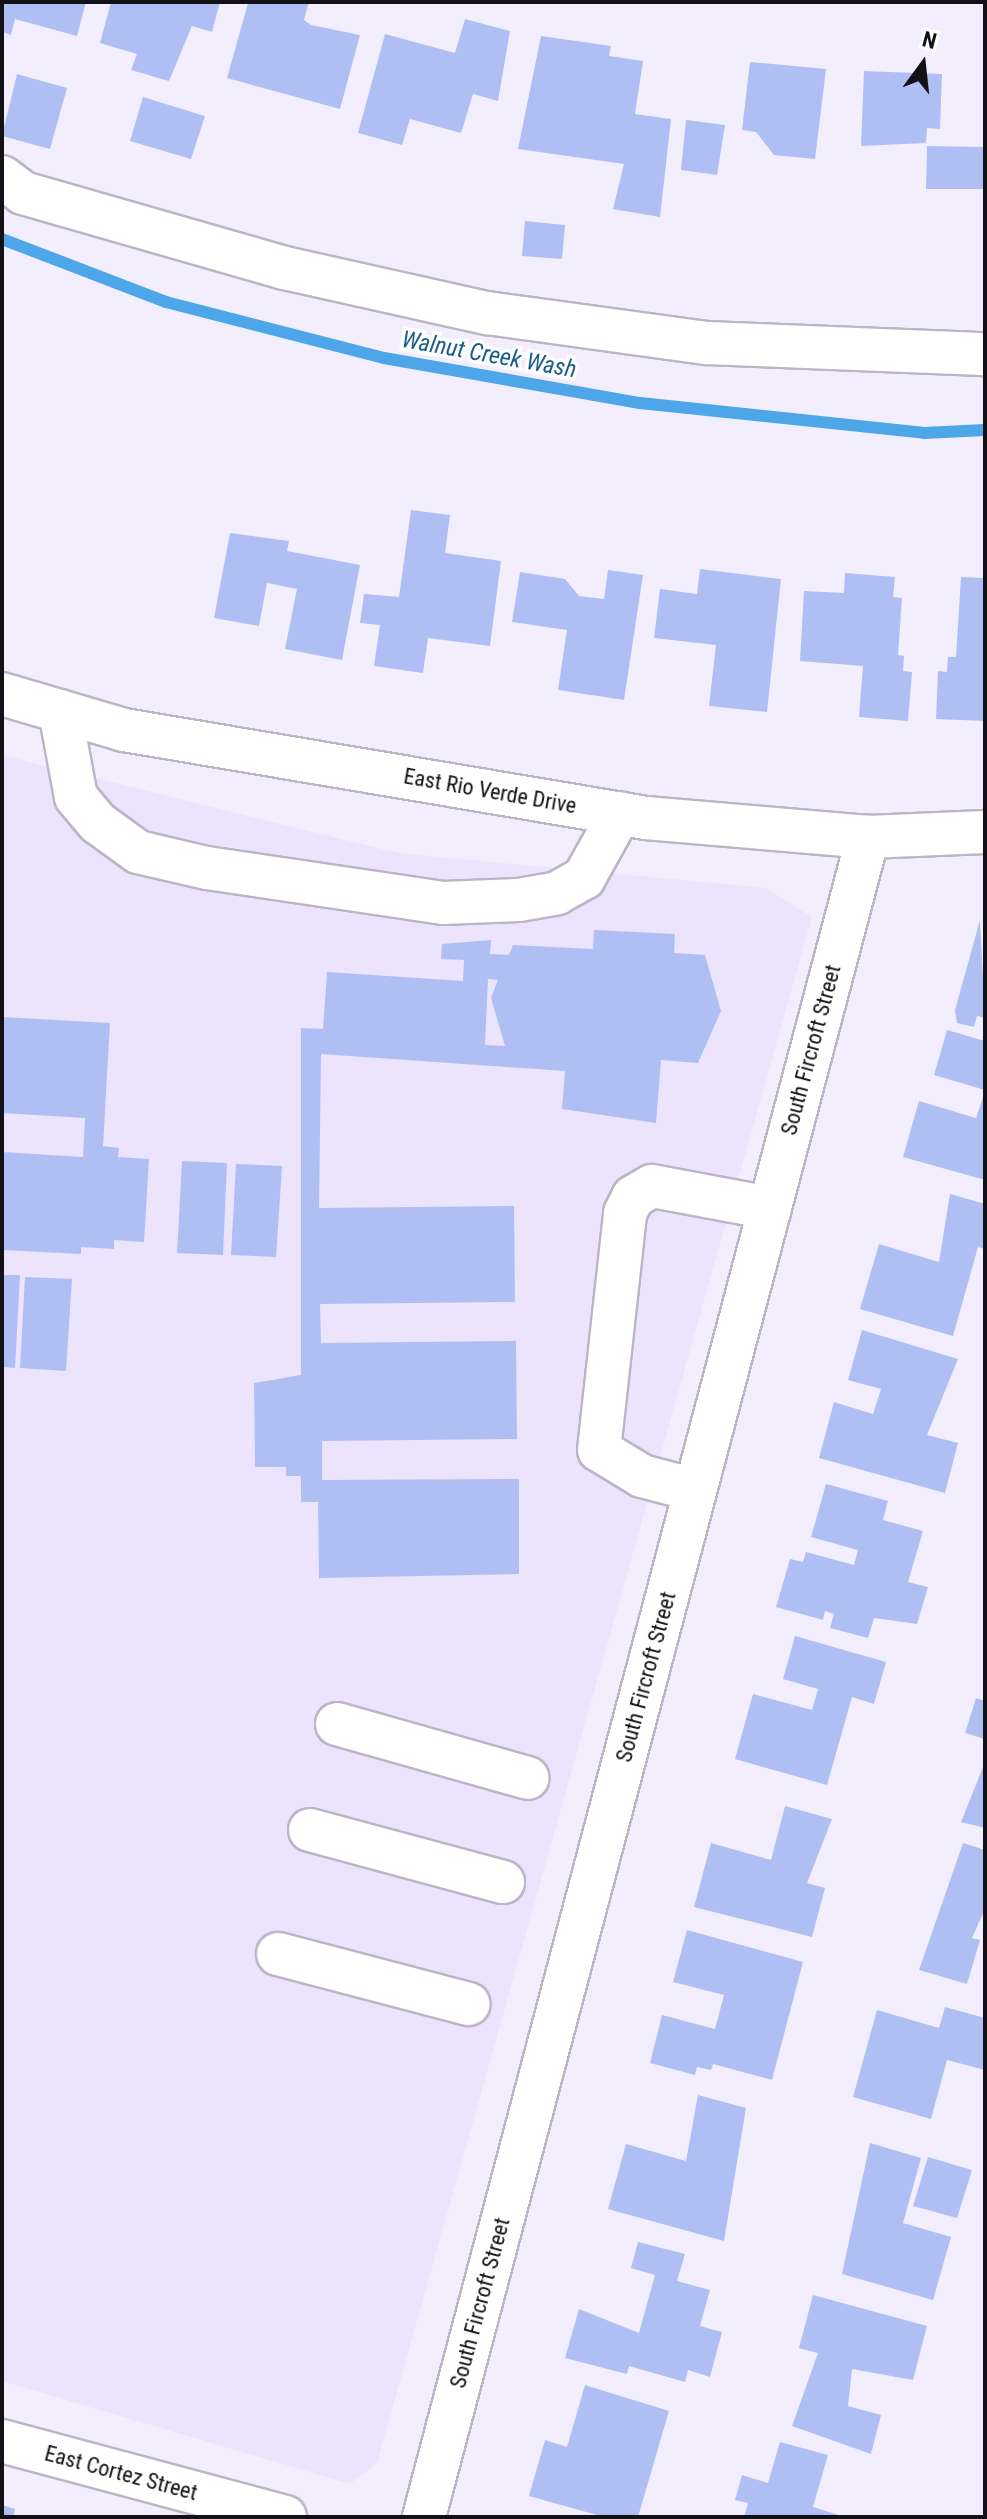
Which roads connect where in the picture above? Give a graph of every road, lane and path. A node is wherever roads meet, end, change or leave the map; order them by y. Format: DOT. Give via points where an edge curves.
graph roads {
  1 [pos="2,177"];
  2 [pos="985,354"];
  3 [pos="2,694"];
  4 [pos="60,711"];
  5 [pos="620,813"];
  6 [pos="985,832"];
  7 [pos="868,837"];
  8 [pos="770,1208"];
  9 [pos="695,1490"];
  10 [pos="337,1724"];
  11 [pos="528,1778"];
  12 [pos="310,1830"];
  13 [pos="503,1882"];
  14 [pos="278,1954"];
  15 [pos="469,2004"];
  16 [pos="2,2441"];
  17 [pos="285,2517"];
  18 [pos="424,2517"];
  1 -- 2 [label="street" via="23,193 285,268 487,313 707,343"];
  3 -- 4 [label="street, East Rio Verde Drive"];
  4 -- 5 [label="street, East Rio Verde Drive" via="124,730"];
  4 -- 5 [label="street" via="76,797 98,823 138,852 207,868 443,903 519,900 557,893 584,878"];
  5 -- 7 [label="street, East Rio Verde Drive"];
  6 -- 7 [label="street, East Rio Verde Drive"];
  7 -- 8 [label="street, South Fircroft Street"];
  8 -- 9 [label="street, South Fircroft Street"];
  8 -- 9 [label="street" via="652,1186 633,1197 625,1213 599,1450 642,1476"];
  9 -- 18 [label="street, South Fircroft Street"];
  10 -- 11 [label="street"];
  12 -- 13 [label="street"];
  14 -- 15 [label="street"];
  16 -- 17 [label="street, East Cortez Street"];
}
